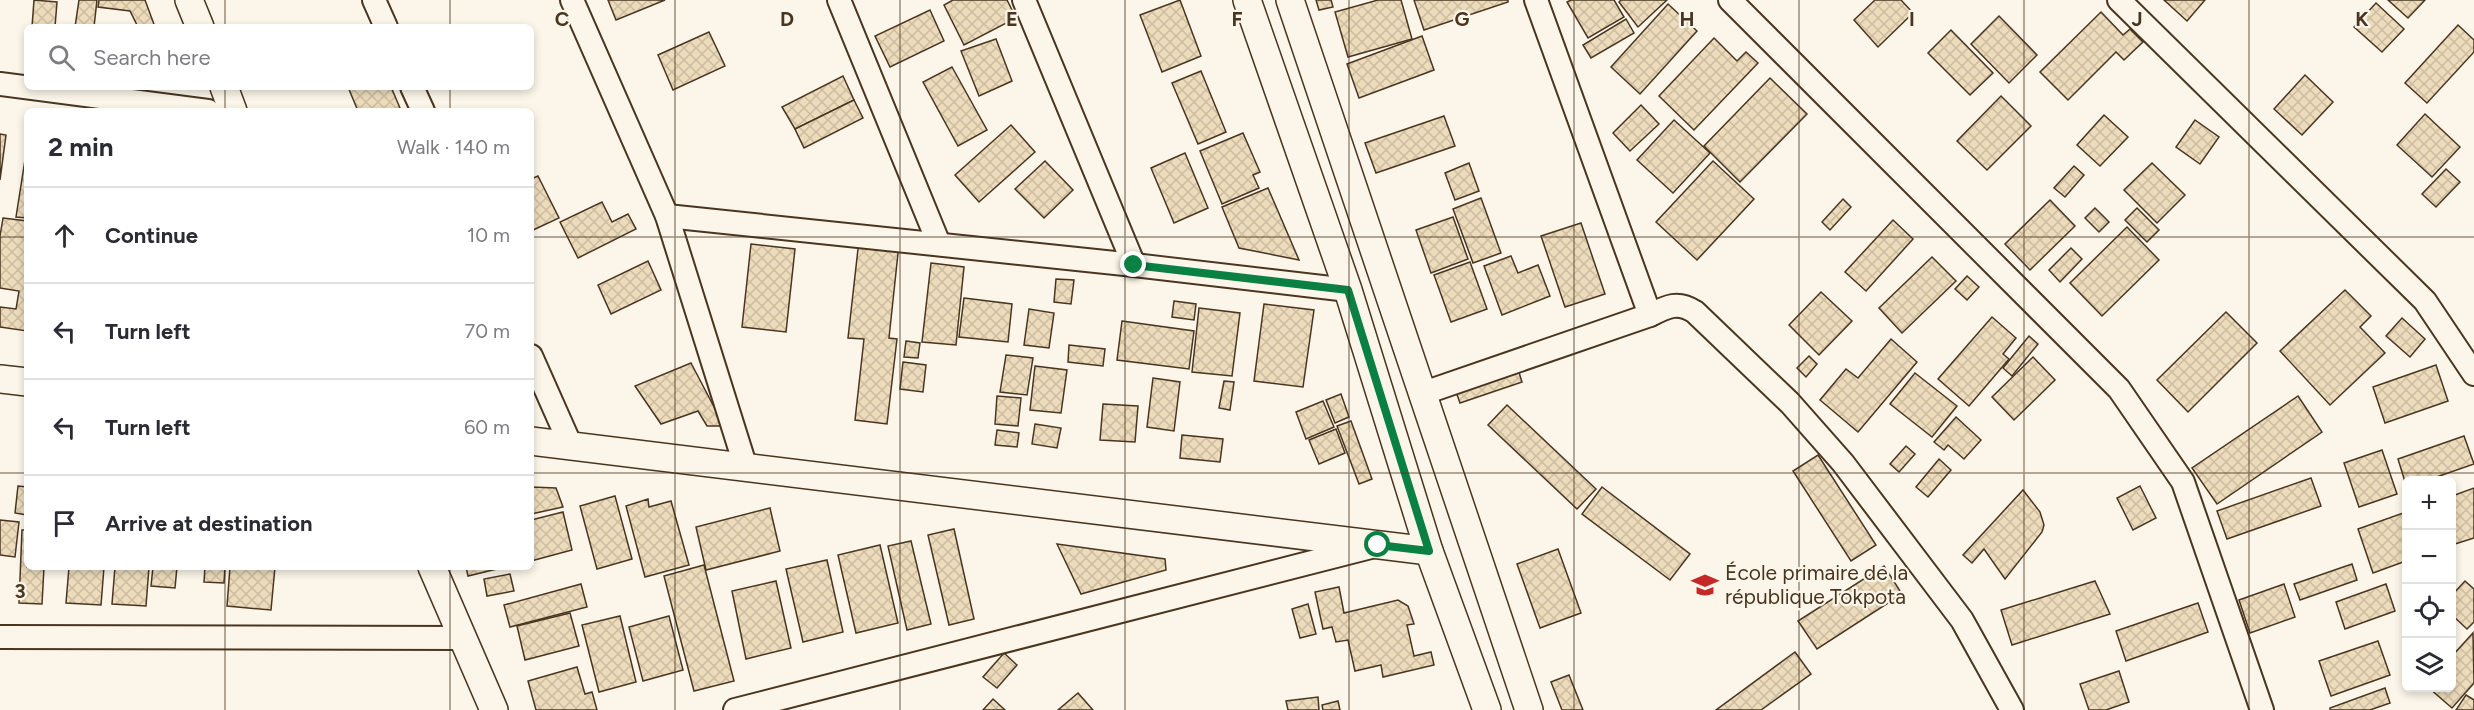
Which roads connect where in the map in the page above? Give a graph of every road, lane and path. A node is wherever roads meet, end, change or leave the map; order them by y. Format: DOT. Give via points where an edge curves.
graph roads {
  1 [pos="189,0"];
  2 [pos="374,0"];
  3 [pos="572,0"];
  4 [pos="839,0"];
  5 [pos="1024,0"];
  6 [pos="1247,0"];
  7 [pos="1290,0"];
  8 [pos="1536,0"];
  9 [pos="1731,0"];
  10 [pos="2119,0"];
  11 [pos="199,24"];
  12 [pos="385,24"];
  13 [pos="0,84"];
  14 [pos="24,87"];
  15 [pos="46,90"];
  16 [pos="225,90"];
  17 [pos="413,90"];
  18 [pos="185,108"];
  19 [pos="232,108"];
  20 [pos="422,108"];
  21 [pos="667,216"];
  22 [pos="939,244"];
  23 [pos="1134,265"];
  24 [pos="1348,290"];
  25 [pos="1650,315"];
  26 [pos="534,363"];
  27 [pos="2474,374"];
  28 [pos="0,379"];
  29 [pos="24,382"];
  30 [pos="1421,394"];
  31 [pos="534,441"];
  32 [pos="571,446"];
  33 [pos="746,468"];
  34 [pos="1378,545"];
  35 [pos="1429,551"];
  36 [pos="433,570"];
  37 [pos="0,637"];
  38 [pos="463,638"];
  39 [pos="494,710"];
  40 [pos="735,710"];
  41 [pos="1486,710"];
  42 [pos="1529,710"];
  43 [pos="2012,710"];
  44 [pos="2262,710"];
  1 -- 11 [label="street"];
  2 -- 12 [label="street"];
  3 -- 21 [label="street"];
  4 -- 22 [label="street"];
  5 -- 23 [label="street"];
  6 -- 24 [label="street"];
  7 -- 30 [label="street"];
  8 -- 25 [label="street"];
  9 -- 44 [label="street" via="2119,389 2183,482"];
  10 -- 27 [label="street" via="2425,301"];
  13 -- 14 [label="street"];
  15 -- 18 [label="street"];
  16 -- 19 [label="street"];
  17 -- 20 [label="street"];
  21 -- 22 [label="street"];
  21 -- 33 [label="street"];
  22 -- 23 [label="street"];
  23 -- 24 [label="street"];
  24 -- 35 [label="street"];
  25 -- 30 [label="street"];
  25 -- 43 [label="street" via="1671,305 1684,305 1695,312 1810,425 1962,620"];
  26 -- 32 [label="street"];
  28 -- 29 [label="street"];
  30 -- 42 [label="street"];
  31 -- 32 [label="street"];
  32 -- 33 [label="street"];
  33 -- 34 [label="street"];
  34 -- 35 [label="street"];
  34 -- 40 [label="street"];
  35 -- 41 [label="street"];
  36 -- 38 [label="street"];
  37 -- 38 [label="street"];
  38 -- 39 [label="street"];
}
